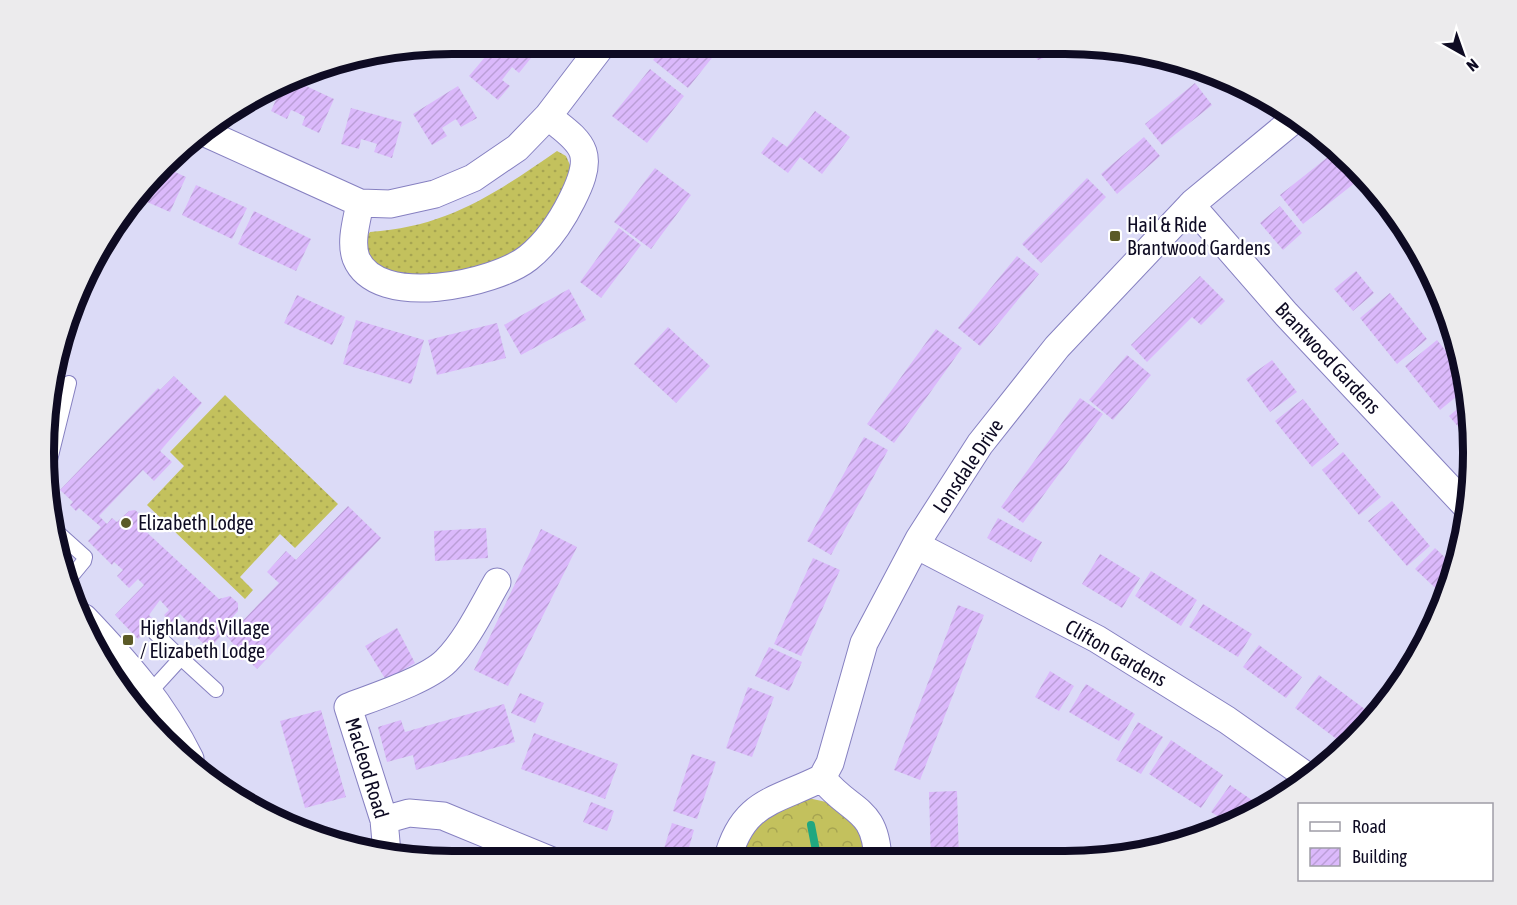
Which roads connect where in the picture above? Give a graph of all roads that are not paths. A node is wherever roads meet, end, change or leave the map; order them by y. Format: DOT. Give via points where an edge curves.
graph roads {
  1 [pos="595,54"];
  2 [pos="548,116"];
  3 [pos="1289,123"];
  4 [pos="211,135"];
  5 [pos="360,203"];
  6 [pos="1191,205"];
  7 [pos="69,383"];
  8 [pos="54,442"];
  9 [pos="1460,500"];
  10 [pos="64,538"];
  11 [pos="916,545"];
  12 [pos="73,574"];
  13 [pos="496,582"];
  14 [pos="155,633"];
  15 [pos="101,640"];
  16 [pos="181,658"];
  17 [pos="216,690"];
  18 [pos="148,702"];
  19 [pos="173,736"];
  20 [pos="1302,773"];
  21 [pos="822,778"];
  22 [pos="384,820"];
  23 [pos="386,845"];
  24 [pos="528,851"];
  25 [pos="731,851"];
  26 [pos="878,851"];
  1 -- 2 [label="street"];
  2 -- 5 [label="street" via="516,148 473,178 435,194 390,204"];
  2 -- 5 [label="street" via="575,140 583,152 585,168 558,227 528,258 505,272 435,289 383,281 366,271 357,259 353,242"];
  3 -- 6 [label="street, Lonsdale Drive"];
  4 -- 5 [label="street"];
  6 -- 9 [label="street, Brantwood Gardens" via="1286,314"];
  6 -- 11 [label="street, Lonsdale Drive" via="1050,356 980,444"];
  7 -- 8 [label="lane"];
  10 -- 12 [label="lane" via="85,557"];
  11 -- 20 [label="street, Clifton Gardens" via="1097,639 1227,720"];
  11 -- 21 [label="street, Lonsdale Drive" via="864,643 830,763"];
  13 -- 22 [label="street, Macleod Road" via="445,662 399,688 348,707"];
  14 -- 16 [label="lane"];
  15 -- 18 [label="street"];
  16 -- 17 [label="lane"];
  16 -- 18 [label="lane"];
  18 -- 19 [label="street"];
  21 -- 25 [label="street" via="752,812 740,826"];
  21 -- 26 [label="street" via="871,823"];
  22 -- 23 [label="street, Macleod Road"];
  22 -- 24 [label="street" via="409,813 443,816"];
}
